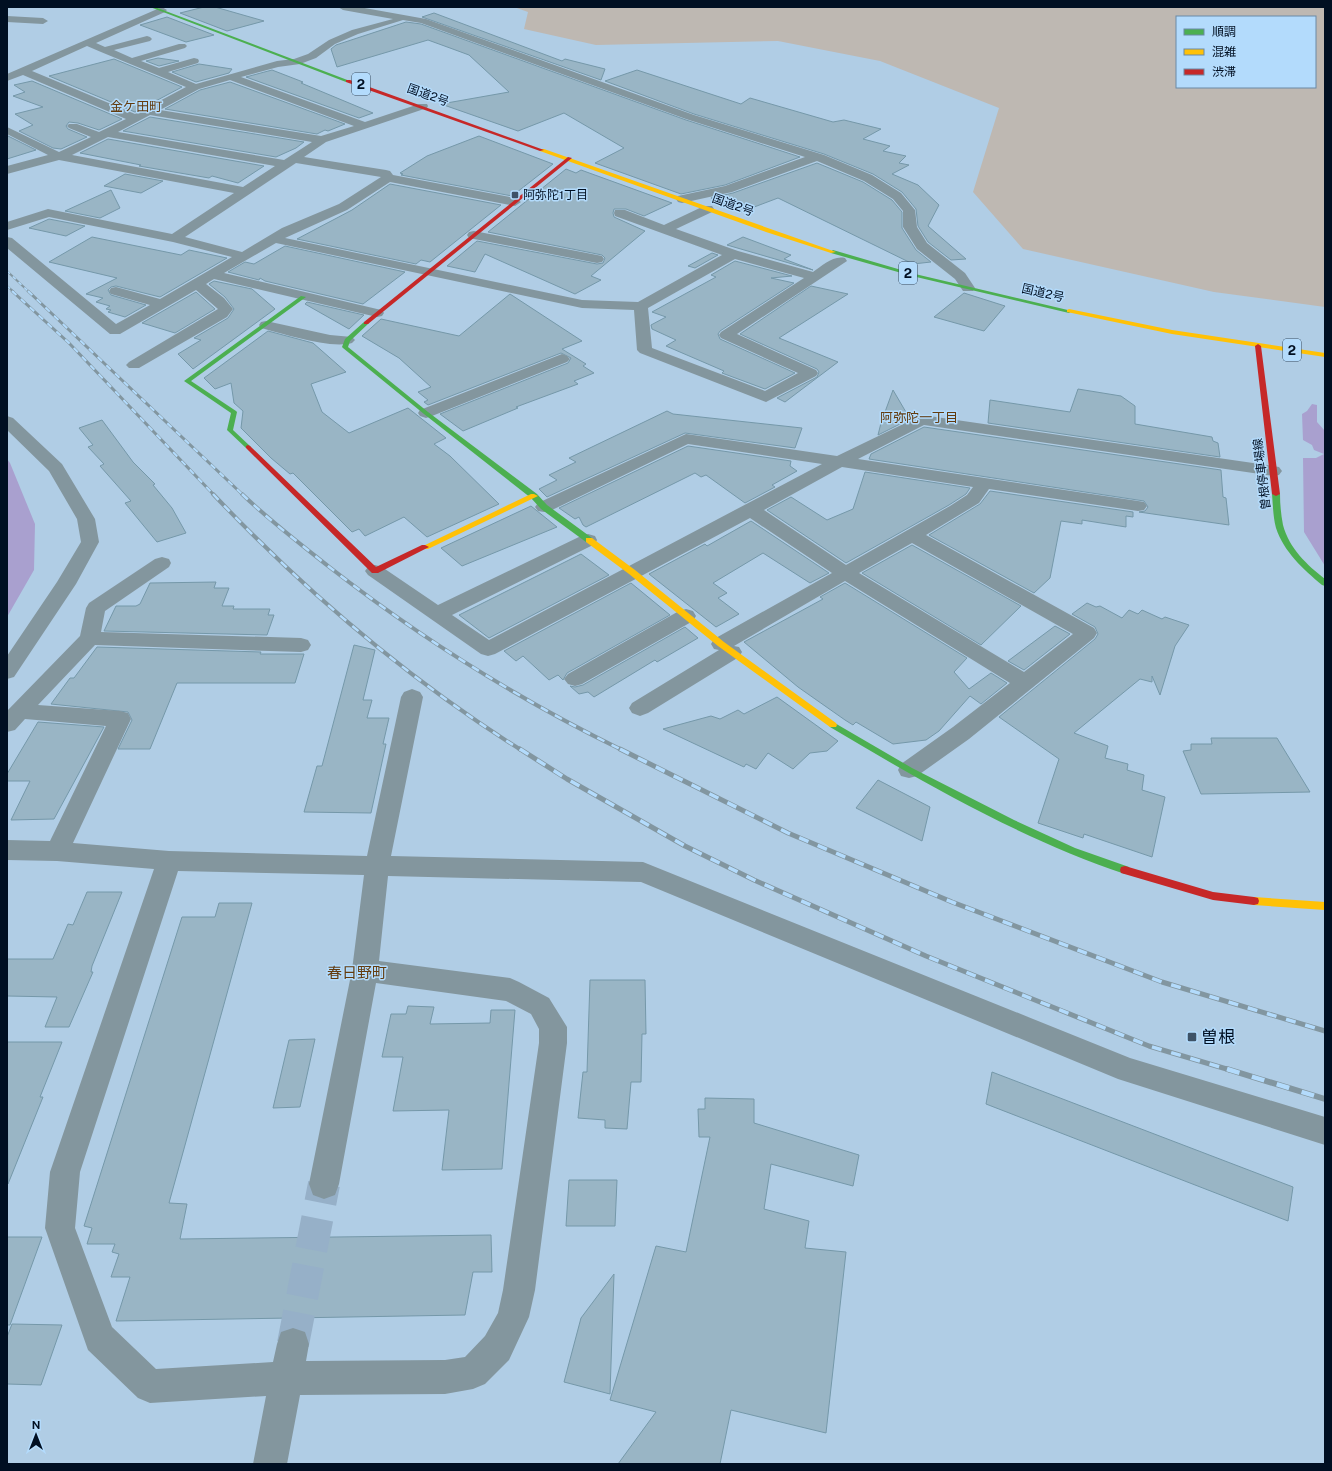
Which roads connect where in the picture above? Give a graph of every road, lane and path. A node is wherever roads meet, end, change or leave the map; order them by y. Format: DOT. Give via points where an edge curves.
graph roads {
  1 [pos="343,7"];
  2 [pos="414,8"];
  3 [pos="157,9"];
  4 [pos="408,18"];
  5 [pos="7,19"];
  6 [pos="38,20"];
  7 [pos="147,39"];
  8 [pos="88,43"];
  9 [pos="182,46"];
  10 [pos="104,50"];
  11 [pos="131,61"];
  12 [pos="194,61"];
  13 [pos="296,62"];
  14 [pos="24,71"];
  15 [pos="158,72"];
  16 [pos="231,77"];
  17 [pos="7,78"];
  18 [pos="195,87"];
  19 [pos="198,106"];
  20 [pos="423,106"];
  21 [pos="149,111"];
  22 [pos="178,116"];
  23 [pos="134,117"];
  24 [pos="363,125"];
  25 [pos="73,126"];
  26 [pos="7,130"];
  27 [pos="102,135"];
  28 [pos="322,140"];
  29 [pos="59,156"];
  30 [pos="817,157"];
  31 [pos="570,158"];
  32 [pos="291,162"];
  33 [pos="7,170"];
  34 [pos="388,178"];
  35 [pos="244,191"];
  36 [pos="682,199"];
  37 [pos="515,202"];
  38 [pos="708,209"];
  39 [pos="7,226"];
  40 [pos="665,229"];
  41 [pos="474,235"];
  42 [pos="174,238"];
  43 [pos="7,241"];
  44 [pos="281,241"];
  45 [pos="733,254"];
  46 [pos="243,256"];
  47 [pos="598,259"];
  48 [pos="840,261"];
  49 [pos="427,272"];
  50 [pos="213,275"];
  51 [pos="814,277"];
  52 [pos="197,284"];
  53 [pos="968,288"];
  54 [pos="116,291"];
  55 [pos="303,297"];
  56 [pos="163,304"];
  57 [pos="641,306"];
  58 [pos="377,313"];
  59 [pos="266,325"];
  60 [pos="347,340"];
  61 [pos="1258,346"];
  62 [pos="1325,355"];
  63 [pos="562,359"];
  64 [pos="134,365"];
  65 [pos="426,413"];
  66 [pos="7,421"];
  67 [pos="839,462"];
  68 [pos="1273,471"];
  69 [pos="984,483"];
  70 [pos="539,502"];
  71 [pos="1138,506"];
  72 [pos="751,510"];
  73 [pos="912,535"];
  74 [pos="588,540"];
  75 [pos="162,563"];
  76 [pos="375,571"];
  77 [pos="632,572"];
  78 [pos="845,573"];
  79 [pos="1325,583"];
  80 [pos="437,614"];
  81 [pos="686,616"];
  82 [pos="282,625"];
  83 [pos="90,638"];
  84 [pos="276,644"];
  85 [pos="301,645"];
  86 [pos="727,648"];
  87 [pos="7,672"];
  88 [pos="576,679"];
  89 [pos="1025,682"];
  90 [pos="412,697"];
  91 [pos="640,708"];
  92 [pos="13,717"];
  93 [pos="909,770"];
  94 [pos="7,850"];
  95 [pos="57,851"];
  96 [pos="169,861"];
  97 [pos="377,866"];
  98 [pos="1325,906"];
  99 [pos="365,970"];
  100 [pos="1325,1131"];
  101 [pos="324,1184"];
  102 [pos="293,1344"];
  103 [pos="286,1378"];
  104 [pos="270,1464"];
  1 -- 4 [label="street"];
  2 -- 4 [label="street" via="416,13"];
  3 -- 8 [label="street"];
  3 -- 13 [label="main road, 国道2号 / 2"];
  4 -- 13 [label="street" via="355,32"];
  4 -- 30 [label="street" via="482,41 690,117"];
  5 -- 6 [label="street"];
  7 -- 10 [label="street"];
  8 -- 10 [label="street"];
  8 -- 14 [label="street"];
  9 -- 11 [label="street"];
  10 -- 11 [label="street"];
  11 -- 15 [label="street"];
  12 -- 15 [label="street"];
  13 -- 16 [label="street" via="277,64"];
  13 -- 20 [label="main road, 国道2号 / 2"];
  14 -- 17 [label="street"];
  14 -- 23 [label="street"];
  15 -- 18 [label="street"];
  16 -- 18 [label="street"];
  16 -- 24 [label="street"];
  18 -- 21 [label="street"];
  19 -- 22 [label="street"];
  20 -- 24 [label="street"];
  20 -- 31 [label="main road, 国道2号 / 2"];
  21 -- 22 [label="street"];
  21 -- 23 [label="street"];
  22 -- 28 [label="street"];
  23 -- 27 [label="street"];
  24 -- 28 [label="street"];
  25 -- 27 [label="street"];
  26 -- 29 [label="street"];
  27 -- 29 [label="street"];
  27 -- 32 [label="street"];
  28 -- 32 [label="street"];
  29 -- 33 [label="street"];
  29 -- 35 [label="street"];
  30 -- 36 [label="street" via="728,189"];
  30 -- 53 [label="street" via="868,178 897,196 909,210 910,227 922,246 960,276"];
  31 -- 36 [label="main road, 国道2号 / 2"];
  31 -- 37 [label="main road"];
  32 -- 34 [label="street" via="386,174"];
  32 -- 35 [label="street"];
  34 -- 37 [label="street"];
  34 -- 46 [label="street" via="343,207 287,231"];
  35 -- 42 [label="street"];
  36 -- 38 [label="main road, 国道2号 / 2"];
  37 -- 41 [label="main road"];
  38 -- 40 [label="street"];
  38 -- 53 [label="main road, 国道2号 / 2" via="848,257"];
  39 -- 42 [label="street" via="48,213"];
  40 -- 45 [label="street"];
  40 -- 45 [label="street" via="620,213"];
  41 -- 47 [label="street"];
  41 -- 49 [label="main road"];
  42 -- 46 [label="street"];
  43 -- 56 [label="street" via="115,331"];
  44 -- 49 [label="street"];
  45 -- 51 [label="street"];
  45 -- 57 [label="street"];
  46 -- 50 [label="street"];
  48 -- 51 [label="street"];
  49 -- 57 [label="street" via="582,304"];
  49 -- 58 [label="main road"];
  50 -- 52 [label="street"];
  50 -- 55 [label="street"];
  51 -- 57 [label="street" via="726,335 810,373 766,397 645,350"];
  52 -- 56 [label="street"];
  52 -- 64 [label="street" via="226,309 222,314"];
  53 -- 61 [label="main road, 国道2号 / 2" via="1149,328"];
  54 -- 56 [label="street"];
  55 -- 58 [label="street"];
  55 -- 59 [label="main road"];
  58 -- 60 [label="main road"];
  59 -- 60 [label="street" via="330,340"];
  59 -- 76 [label="main road" via="188,381 234,412 230,430"];
  60 -- 65 [label="main road" via="345,347 350,352"];
  61 -- 62 [label="main road, 国道2号 / 2"];
  61 -- 68 [label="main road, 曽根停車場線"];
  63 -- 65 [label="street" via="526,367"];
  65 -- 70 [label="main road"];
  66 -- 87 [label="street" via="56,468 86,520 90,542 66,584"];
  67 -- 68 [label="street" via="922,420"];
  67 -- 69 [label="street"];
  67 -- 70 [label="street" via="686,439"];
  67 -- 72 [label="street"];
  68 -- 79 [label="main road, 曽根停車場線" via="1280,527 1287,546 1301,564"];
  69 -- 71 [label="street"];
  69 -- 73 [label="street" via="973,499"];
  70 -- 74 [label="main road"];
  70 -- 76 [label="main road"];
  72 -- 77 [label="street"];
  72 -- 78 [label="street"];
  73 -- 78 [label="street"];
  73 -- 89 [label="street" via="1088,633"];
  74 -- 77 [label="main road"];
  74 -- 80 [label="street"];
  75 -- 83 [label="street" via="96,608"];
  76 -- 80 [label="street"];
  77 -- 80 [label="street" via="488,649"];
  77 -- 81 [label="main road"];
  78 -- 86 [label="street"];
  78 -- 89 [label="street"];
  81 -- 86 [label="main road"];
  81 -- 88 [label="street"];
  82 -- 84 [label="street"];
  83 -- 84 [label="street"];
  83 -- 92 [label="street"];
  84 -- 85 [label="street"];
  86 -- 91 [label="street"];
  86 -- 93 [label="main road" via="836,727"];
  89 -- 93 [label="street"];
  90 -- 97 [label="street"];
  92 -- 95 [label="street" via="120,719"];
  93 -- 98 [label="main road" via="1011,823 1072,851 1137,874 1213,896 1277,904"];
  94 -- 95 [label="street"];
  95 -- 96 [label="street"];
  96 -- 97 [label="street"];
  96 -- 103 [label="street" via="65,1172 60,1228 100,1338 150,1386"];
  97 -- 99 [label="street"];
  97 -- 100 [label="street" via="643,872 1128,1070"];
  99 -- 101 [label="street"];
  99 -- 103 [label="street" via="510,990 540,1006 553,1028 519,1290 513,1316 497,1348 472,1372 445,1377"];
  102 -- 103 [label="street"];
  103 -- 104 [label="street"];
}
